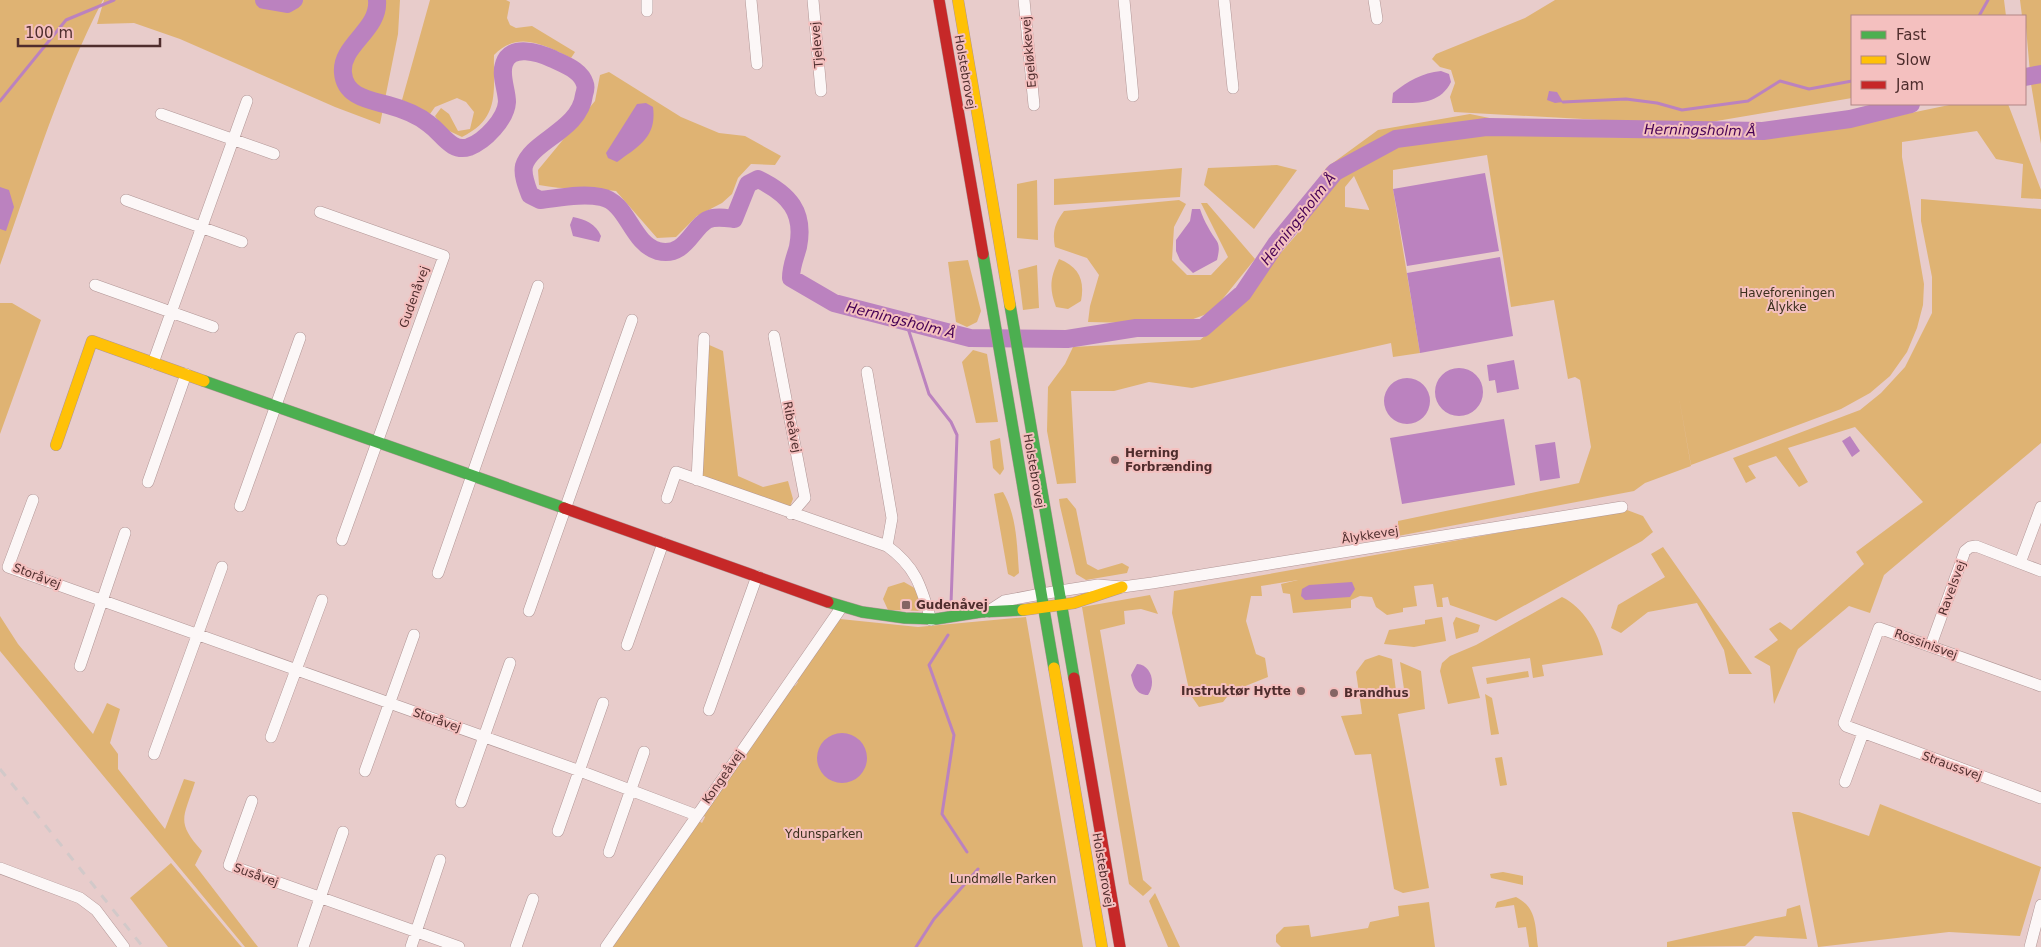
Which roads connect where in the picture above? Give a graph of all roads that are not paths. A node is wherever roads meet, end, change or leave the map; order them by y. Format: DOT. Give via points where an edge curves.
graph roads {
  1 [pos="751,0"];
  2 [pos="812,0"];
  3 [pos="939,0"];
  4 [pos="958,0"];
  5 [pos="1024,0"];
  6 [pos="1124,0"];
  7 [pos="1224,0"];
  8 [pos="1374,0"];
  9 [pos="1377,19"];
  10 [pos="757,64"];
  11 [pos="1232,88"];
  12 [pos="821,91"];
  13 [pos="1133,96"];
  14 [pos="246,101"];
  15 [pos="1034,105"];
  16 [pos="161,114"];
  17 [pos="233,139"];
  18 [pos="274,154"];
  19 [pos="126,200"];
  20 [pos="320,212"];
  21 [pos="201,227"];
  22 [pos="242,242"];
  23 [pos="96,285"];
  24 [pos="538,286"];
  25 [pos="171,312"];
  26 [pos="632,320"];
  27 [pos="212,327"];
  28 [pos="774,336"];
  29 [pos="300,338"];
  30 [pos="704,338"];
  31 [pos="153,363"];
  32 [pos="867,372"];
  33 [pos="186,374"];
  34 [pos="276,406"];
  35 [pos="377,442"];
  36 [pos="56,445"];
  37 [pos="473,476"];
  38 [pos="697,480"];
  39 [pos="148,482"];
  40 [pos="667,498"];
  41 [pos="33,500"];
  42 [pos="240,506"];
  43 [pos="1622,506"];
  44 [pos="2041,507"];
  45 [pos="565,508"];
  46 [pos="791,514"];
  47 [pos="124,533"];
  48 [pos="342,540"];
  49 [pos="662,543"];
  50 [pos="887,546"];
  51 [pos="2020,563"];
  52 [pos="222,567"];
  53 [pos="2041,570"];
  54 [pos="438,573"];
  55 [pos="756,576"];
  56 [pos="1122,587"];
  57 [pos="1060,591"];
  58 [pos="1041,594"];
  59 [pos="102,600"];
  60 [pos="322,600"];
  61 [pos="1062,604"];
  62 [pos="1043,606"];
  63 [pos="841,608"];
  64 [pos="529,611"];
  65 [pos="987,612"];
  66 [pos="931,620"];
  67 [pos="198,635"];
  68 [pos="414,635"];
  69 [pos="626,645"];
  70 [pos="1931,645"];
  71 [pos="510,663"];
  72 [pos="80,666"];
  73 [pos="296,670"];
  74 [pos="2041,686"];
  75 [pos="390,703"];
  76 [pos="603,703"];
  77 [pos="709,710"];
  78 [pos="1844,723"];
  79 [pos="1863,733"];
  80 [pos="271,737"];
  81 [pos="485,737"];
  82 [pos="644,752"];
  83 [pos="154,754"];
  84 [pos="365,770"];
  85 [pos="580,771"];
  86 [pos="1845,782"];
  87 [pos="631,790"];
  88 [pos="2041,798"];
  89 [pos="252,801"];
  90 [pos="461,802"];
  91 [pos="696,815"];
  92 [pos="558,831"];
  93 [pos="343,832"];
  94 [pos="609,852"];
  95 [pos="440,860"];
  96 [pos="0,868"];
  97 [pos="320,898"];
  98 [pos="533,899"];
  99 [pos="2041,905"];
  100 [pos="416,932"];
  101 [pos="124,947"];
  102 [pos="303,947"];
  103 [pos="411,947"];
  104 [pos="459,947"];
  105 [pos="516,947"];
  106 [pos="606,947"];
  107 [pos="1102,947"];
  108 [pos="1120,947"];
  109 [pos="2030,947"];
  1 -- 10 [label="street"];
  2 -- 12 [label="street, Tjelevej"];
  3 -- 58 [label="main road, Holstebrovej"];
  4 -- 57 [label="main road, Holstebrovej"];
  5 -- 15 [label="street, Egeløkkevej"];
  6 -- 13 [label="street"];
  7 -- 11 [label="street"];
  8 -- 9 [label="street"];
  14 -- 17 [label="street"];
  16 -- 17 [label="street"];
  17 -- 18 [label="street"];
  17 -- 21 [label="street"];
  19 -- 21 [label="street"];
  20 -- 35 [label="street, Gudenåvej" via="444,256"];
  21 -- 22 [label="street"];
  21 -- 25 [label="street"];
  23 -- 25 [label="street"];
  24 -- 37 [label="street"];
  25 -- 27 [label="street"];
  25 -- 31 [label="street"];
  26 -- 45 [label="street"];
  28 -- 46 [label="street, Ribeåvej" via="805,498"];
  29 -- 34 [label="street"];
  30 -- 38 [label="street"];
  31 -- 33 [label="main road"];
  31 -- 36 [label="main road" via="92,341"];
  32 -- 50 [label="street" via="892,518"];
  33 -- 34 [label="main road"];
  33 -- 39 [label="street"];
  34 -- 35 [label="main road"];
  34 -- 42 [label="street"];
  35 -- 37 [label="main road"];
  35 -- 48 [label="street, Gudenåvej"];
  37 -- 45 [label="main road"];
  37 -- 54 [label="street"];
  38 -- 40 [label="street" via="676,472"];
  38 -- 46 [label="street"];
  41 -- 59 [label="street, Storåvej" via="8,567"];
  43 -- 56 [label="street, Ålykkevej"];
  44 -- 51 [label="street"];
  45 -- 49 [label="main road"];
  45 -- 64 [label="street"];
  46 -- 50 [label="street"];
  47 -- 59 [label="street"];
  49 -- 55 [label="main road"];
  49 -- 69 [label="street"];
  50 -- 66 [label="street" via="902,556 918,578"];
  51 -- 53 [label="street, Ravelsvej"];
  51 -- 70 [label="street, Ravelsvej" via="1976,546 1970,547"];
  52 -- 67 [label="street"];
  55 -- 63 [label="main road"];
  55 -- 77 [label="street"];
  56 -- 57 [label="street, Ålykkevej" via="1098,585"];
  56 -- 61 [label="main road, Ålykkevej" via="1103,596"];
  57 -- 58 [label="street, Ålykkevej"];
  57 -- 61 [label="main road, Holstebrovej"];
  58 -- 62 [label="main road, Holstebrovej"];
  58 -- 65 [label="street" via="1004,601"];
  59 -- 67 [label="street, Storåvej"];
  59 -- 72 [label="street"];
  60 -- 73 [label="street"];
  61 -- 62 [label="main road"];
  61 -- 108 [label="main road, Holstebrovej"];
  62 -- 65 [label="main road"];
  62 -- 107 [label="main road, Holstebrovej"];
  63 -- 66 [label="main road" via="882,617"];
  63 -- 91 [label="street, Kongeåvej"];
  65 -- 66 [label="main road"];
  67 -- 73 [label="street, Storåvej"];
  67 -- 83 [label="street"];
  68 -- 75 [label="street"];
  70 -- 74 [label="street, Rossinisvej"];
  70 -- 78 [label="street, Rossinisvej" via="1879,628"];
  71 -- 81 [label="street"];
  73 -- 75 [label="street, Storåvej"];
  73 -- 80 [label="street"];
  75 -- 81 [label="street, Storåvej"];
  75 -- 84 [label="street"];
  76 -- 85 [label="street"];
  78 -- 79 [label="street, Straussvej"];
  79 -- 86 [label="street"];
  79 -- 88 [label="street, Straussvej"];
  81 -- 85 [label="street, Storåvej"];
  81 -- 90 [label="street"];
  82 -- 87 [label="street"];
  85 -- 87 [label="street, Storåvej"];
  85 -- 92 [label="street"];
  87 -- 91 [label="street, Storåvej"];
  87 -- 94 [label="street"];
  89 -- 97 [label="street, Susåvej" via="229,865"];
  91 -- 106 [label="street, Kongeåvej"];
  93 -- 97 [label="street"];
  95 -- 100 [label="street"];
  96 -- 101 [label="street" via="80,898 96,910"];
  97 -- 100 [label="street, Susåvej"];
  97 -- 102 [label="street"];
  98 -- 105 [label="street"];
  99 -- 109 [label="street"];
  100 -- 103 [label="street"];
  100 -- 104 [label="street, Susåvej"];
}
